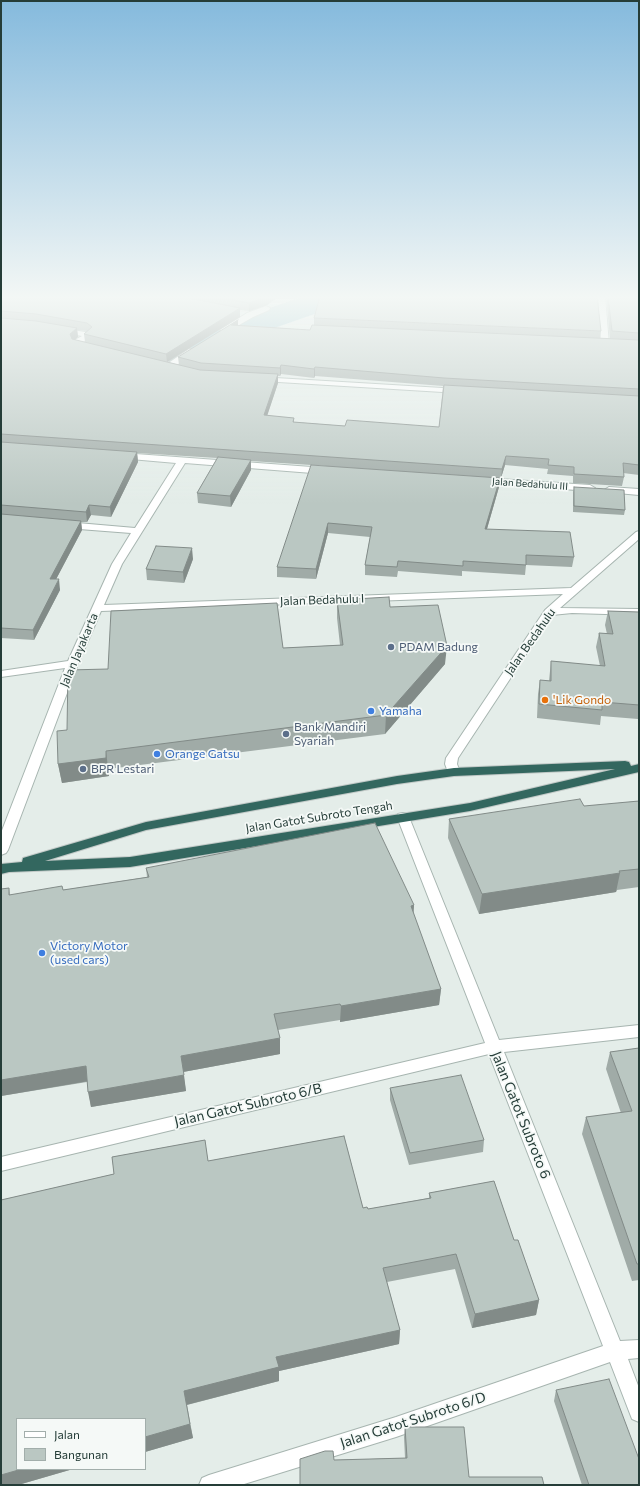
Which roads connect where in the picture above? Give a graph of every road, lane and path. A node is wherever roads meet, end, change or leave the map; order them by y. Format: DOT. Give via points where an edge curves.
graph roads {
  1 [pos="255,378"];
  2 [pos="464,392"];
  3 [pos="111,456"];
  4 [pos="182,461"];
  5 [pos="332,471"];
  6 [pos="474,481"];
  7 [pos="639,492"];
  8 [pos="54,524"];
  9 [pos="137,531"];
  10 [pos="639,534"];
  11 [pos="572,591"];
  12 [pos="97,608"];
  13 [pos="549,612"];
  14 [pos="639,612"];
  15 [pos="72,664"];
  16 [pos="1,674"];
  17 [pos="639,766"];
  18 [pos="454,772"];
  19 [pos="403,817"];
  20 [pos="1,850"];
  21 [pos="5,868"];
  22 [pos="639,1031"];
  23 [pos="494,1047"];
  24 [pos="1,1164"];
  25 [pos="639,1349"];
  26 [pos="616,1351"];
  27 [pos="639,1412"];
  28 [pos="209,1485"];
  1 -- 2 [label="street"];
  3 -- 4 [label="street"];
  4 -- 5 [label="street"];
  4 -- 9 [label="street, Jalan Jayakarta"];
  6 -- 7 [label="street, Jalan Bedahulu III"];
  8 -- 9 [label="street"];
  9 -- 12 [label="street, Jalan Jayakarta" via="117,564"];
  10 -- 11 [label="street, Jalan Bedahulu"];
  11 -- 12 [label="street, Jalan Bedahulu I"];
  11 -- 13 [label="street, Jalan Bedahulu"];
  12 -- 15 [label="street, Jalan Jayakarta"];
  13 -- 14 [label="street"];
  13 -- 18 [label="street, Jalan Bedahulu" via="452,758"];
  15 -- 16 [label="street"];
  15 -- 20 [label="street, Jalan Jayakarta"];
  17 -- 18 [label="highway"];
  17 -- 19 [label="highway, Jalan Gatot Subroto Tengah" via="470,806"];
  18 -- 21 [label="highway" via="389,781 146,826"];
  19 -- 21 [label="highway, Jalan Gatot Subroto Tengah" via="130,862"];
  19 -- 23 [label="street, Jalan Gatot Subroto 6"];
  22 -- 23 [label="street, Jalan Gatot Subroto 6/B"];
  23 -- 24 [label="street, Jalan Gatot Subroto 6/B"];
  23 -- 26 [label="street, Jalan Gatot Subroto 6"];
  25 -- 26 [label="street, Jalan Gatot Subroto 6/D"];
  26 -- 27 [label="street, Jalan Gatot Subroto 6"];
  26 -- 28 [label="street, Jalan Gatot Subroto 6/D" via="396,1427"];
}
